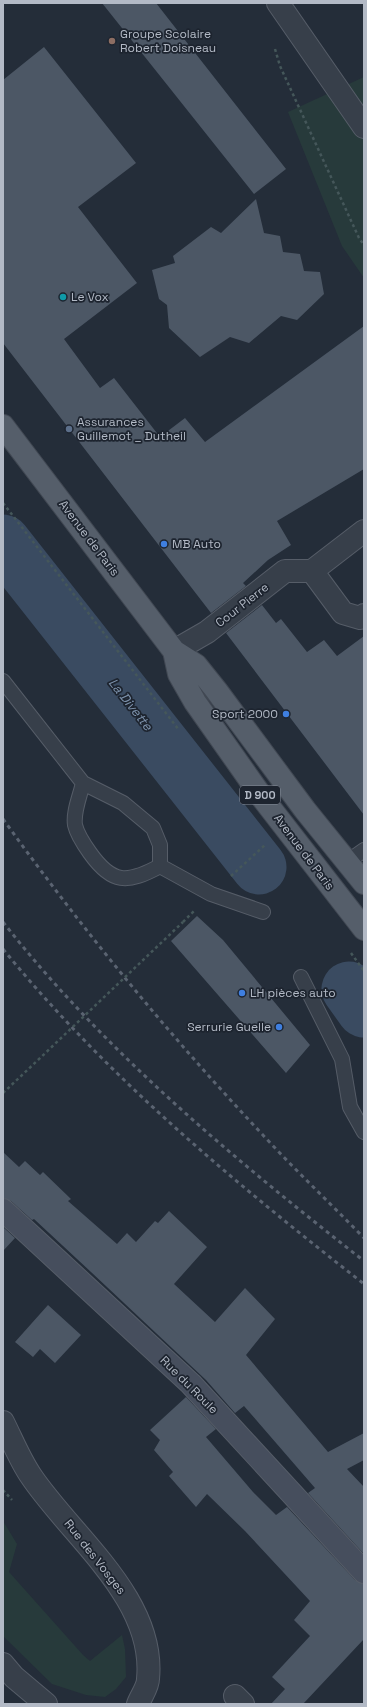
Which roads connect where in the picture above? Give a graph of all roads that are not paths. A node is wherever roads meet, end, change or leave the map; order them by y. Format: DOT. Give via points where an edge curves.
graph roads {
  1 [pos="278,3"];
  2 [pos="364,127"];
  3 [pos="3,426"];
  4 [pos="364,530"];
  5 [pos="312,571"];
  6 [pos="364,615"];
  7 [pos="174,651"];
  8 [pos="3,681"];
  9 [pos="83,783"];
  10 [pos="356,856"];
  11 [pos="160,866"];
  12 [pos="364,883"];
  13 [pos="263,912"];
  14 [pos="364,929"];
  15 [pos="301,977"];
  16 [pos="364,1132"];
  17 [pos="3,1210"];
  18 [pos="3,1422"];
  19 [pos="364,1572"];
  20 [pos="3,1664"];
  21 [pos="46,1704"];
  22 [pos="138,1704"];
  1 -- 2 [label="street"];
  3 -- 7 [label="main road, Avenue de Paris / D 900"];
  4 -- 5 [label="street"];
  5 -- 6 [label="street" via="343,613 360,618"];
  5 -- 7 [label="street, Cour Pierre" via="285,571 207,632"];
  7 -- 10 [label="main road, Avenue de Paris / D 900" via="196,665"];
  7 -- 14 [label="main road, Avenue de Paris / D 900" via="179,674 195,702 264,800"];
  8 -- 9 [label="lane"];
  9 -- 11 [label="lane" via="123,803 153,828 160,845"];
  9 -- 11 [label="lane" via="75,826 100,868 118,878 140,877"];
  10 -- 12 [label="main road, Avenue de Paris / D 900"];
  11 -- 13 [label="lane" via="212,894"];
  15 -- 16 [label="lane" via="342,1059 350,1107"];
  17 -- 19 [label="street, Rue du Roule" via="191,1384"];
  18 -- 22 [label="street, Rue des Vosges" via="31,1476 133,1606 146,1639 148,1659 148,1680"];
  20 -- 21 [label="street"];
}
